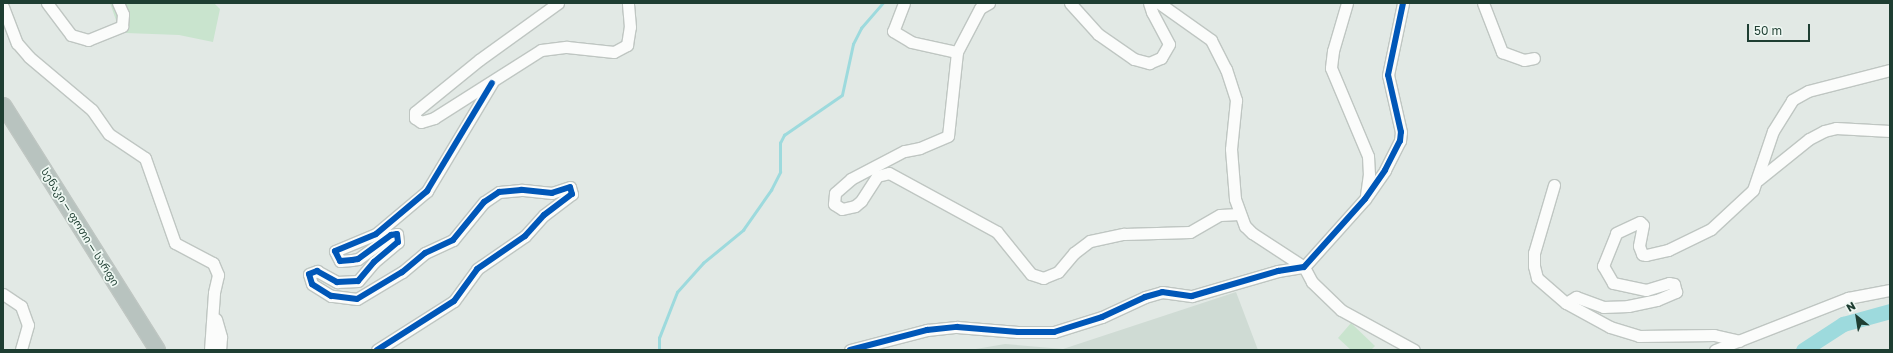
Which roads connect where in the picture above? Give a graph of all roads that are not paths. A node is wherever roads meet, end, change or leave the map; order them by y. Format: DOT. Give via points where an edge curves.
graph roads {
  1 [pos="47,3"];
  2 [pos="118,3"];
  3 [pos="558,3"];
  4 [pos="628,3"];
  5 [pos="904,3"];
  6 [pos="989,3"];
  7 [pos="1070,3"];
  8 [pos="1149,3"];
  9 [pos="1159,3"];
  10 [pos="1347,3"];
  11 [pos="1403,3"];
  12 [pos="1483,3"];
  13 [pos="3,7"];
  14 [pos="957,52"];
  15 [pos="1534,58"];
  16 [pos="1890,70"];
  17 [pos="492,83"];
  18 [pos="3,105"];
  19 [pos="1890,131"];
  20 [pos="1758,180"];
  21 [pos="1554,184"];
  22 [pos="1365,200"];
  23 [pos="1239,214"];
  24 [pos="1304,267"];
  25 [pos="1890,290"];
  26 [pos="3,294"];
  27 [pos="1566,303"];
  28 [pos="214,313"];
  29 [pos="1739,341"];
  30 [pos="21,350"];
  31 [pos="157,350"];
  32 [pos="210,350"];
  33 [pos="220,350"];
  34 [pos="377,350"];
  35 [pos="850,350"];
  36 [pos="1414,350"];
  37 [pos="1715,350"];
  1 -- 2 [label="street" via="71,34 88,40 122,26 123,14"];
  3 -- 17 [label="street" via="415,112 416,118 421,122 434,118"];
  4 -- 17 [label="street" via="630,27 627,45 614,52 567,47 541,50"];
  5 -- 14 [label="street" via="893,30 911,42"];
  6 -- 14 [label="street" via="980,8"];
  7 -- 8 [label="street" via="1098,34 1134,59 1148,63 1160,58 1170,44"];
  9 -- 23 [label="street" via="1211,40 1226,69 1236,100 1231,149"];
  10 -- 22 [label="street" via="1333,51 1331,68 1368,156 1370,174"];
  11 -- 22 [label="street" via="1388,75 1401,132 1400,141"];
  12 -- 15 [label="street" via="1502,52 1524,60"];
  13 -- 28 [label="street" via="17,43 29,57 92,110 109,134 145,158 175,243 213,263 218,275 214,293"];
  14 -- 23 [label="street" via="948,136 920,148 904,151 851,179 835,193 834,204 842,209 855,206 877,176 889,173 997,232 1031,274 1043,278 1058,272 1074,253 1090,241 1124,234 1160,235 1190,232 1220,215"];
  16 -- 20 [label="street" via="1808,91 1792,100 1773,131"];
  17 -- 34 [label="street" via="427,191 376,234 335,251 340,261 352,260 358,259 391,235 397,234 398,242 374,262 358,281 336,282 317,271 309,274 312,284 331,296 357,299 402,272 425,253 453,240 484,202 499,192 521,190 552,193 570,188 572,194 544,215 525,236 477,269 454,301"];
  18 -- 31 [label="highway, სენაკი — ფოთი — სარფი"];
  19 -- 20 [label="street" via="1836,128 1824,131 1809,139"];
  20 -- 27 [label="street" via="1731,213 1711,229 1668,250 1642,254 1639,246 1643,225 1640,222 1616,233 1603,266 1613,283 1646,290 1669,283 1674,284 1676,292 1657,300 1628,306 1603,307 1576,297"];
  21 -- 27 [label="street" via="1534,253 1534,266 1537,278"];
  22 -- 24 [label="street"];
  23 -- 24 [label="street" via="1252,232"];
  24 -- 35 [label="street" via="1278,271 1192,296 1162,292 1102,317 1054,332 957,327 927,330"];
  24 -- 36 [label="street" via="1312,282 1341,310"];
  25 -- 29 [label="street" via="1848,298"];
  26 -- 30 [label="street" via="21,306 28,325"];
  27 -- 29 [label="street" via="1610,327 1639,336 1714,335"];
  28 -- 32 [label="street"];
  28 -- 33 [label="street" via="220,337"];
  29 -- 37 [label="street"];
}
